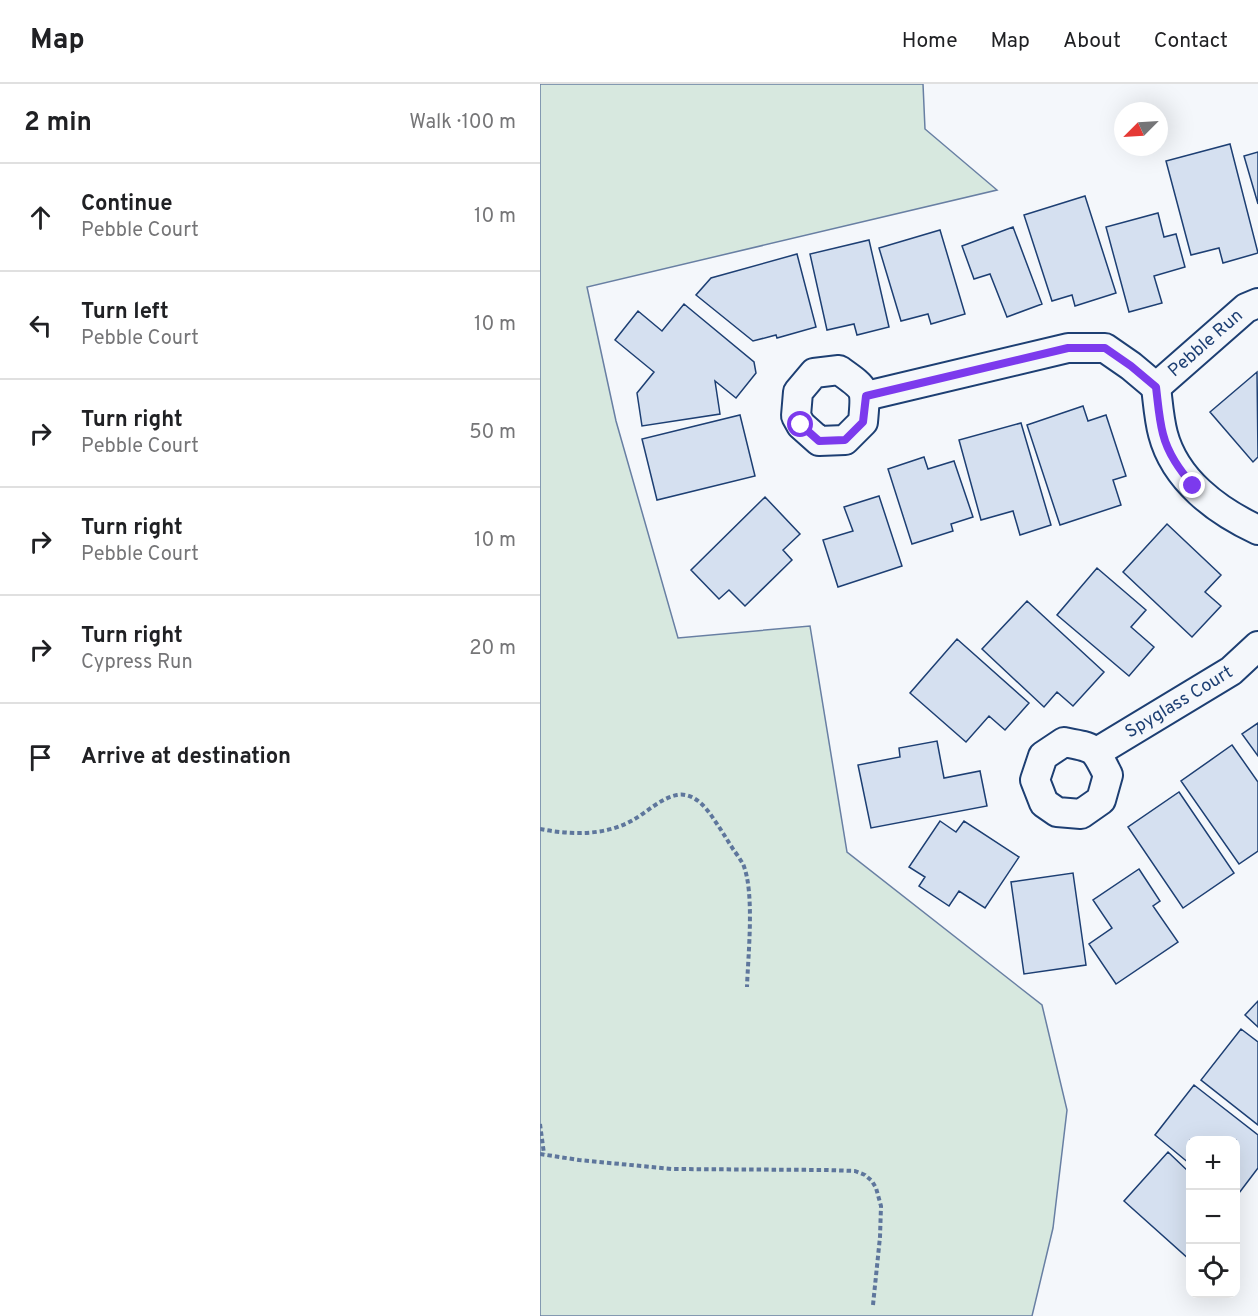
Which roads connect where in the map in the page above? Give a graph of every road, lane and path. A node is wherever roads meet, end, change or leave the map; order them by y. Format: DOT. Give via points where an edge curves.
graph roads {
  1 [pos="1258,303"];
  2 [pos="1156,387"];
  3 [pos="866,396"];
  4 [pos="1258,530"];
  5 [pos="1258,646"];
  6 [pos="1097,752"];
  7 [pos="540,830"];
  8 [pos="747,987"];
  9 [pos="540,1124"];
  10 [pos="542,1154"];
  11 [pos="873,1305"];
  1 -- 2 [label="street, Pebble Run" via="1246,308"];
  2 -- 3 [label="street" via="1105,348 1068,348"];
  2 -- 4 [label="street" via="1163,433 1179,470 1210,502"];
  5 -- 6 [label="street, Spyglass Court" via="1231,671"];
  7 -- 8 [label="path" via="590,833 615,828 677,795 690,796 706,807 743,864 748,883"];
  9 -- 10 [label="path"];
  10 -- 11 [label="path" via="672,1169 828,1170 865,1175 876,1188 881,1206"];
}
